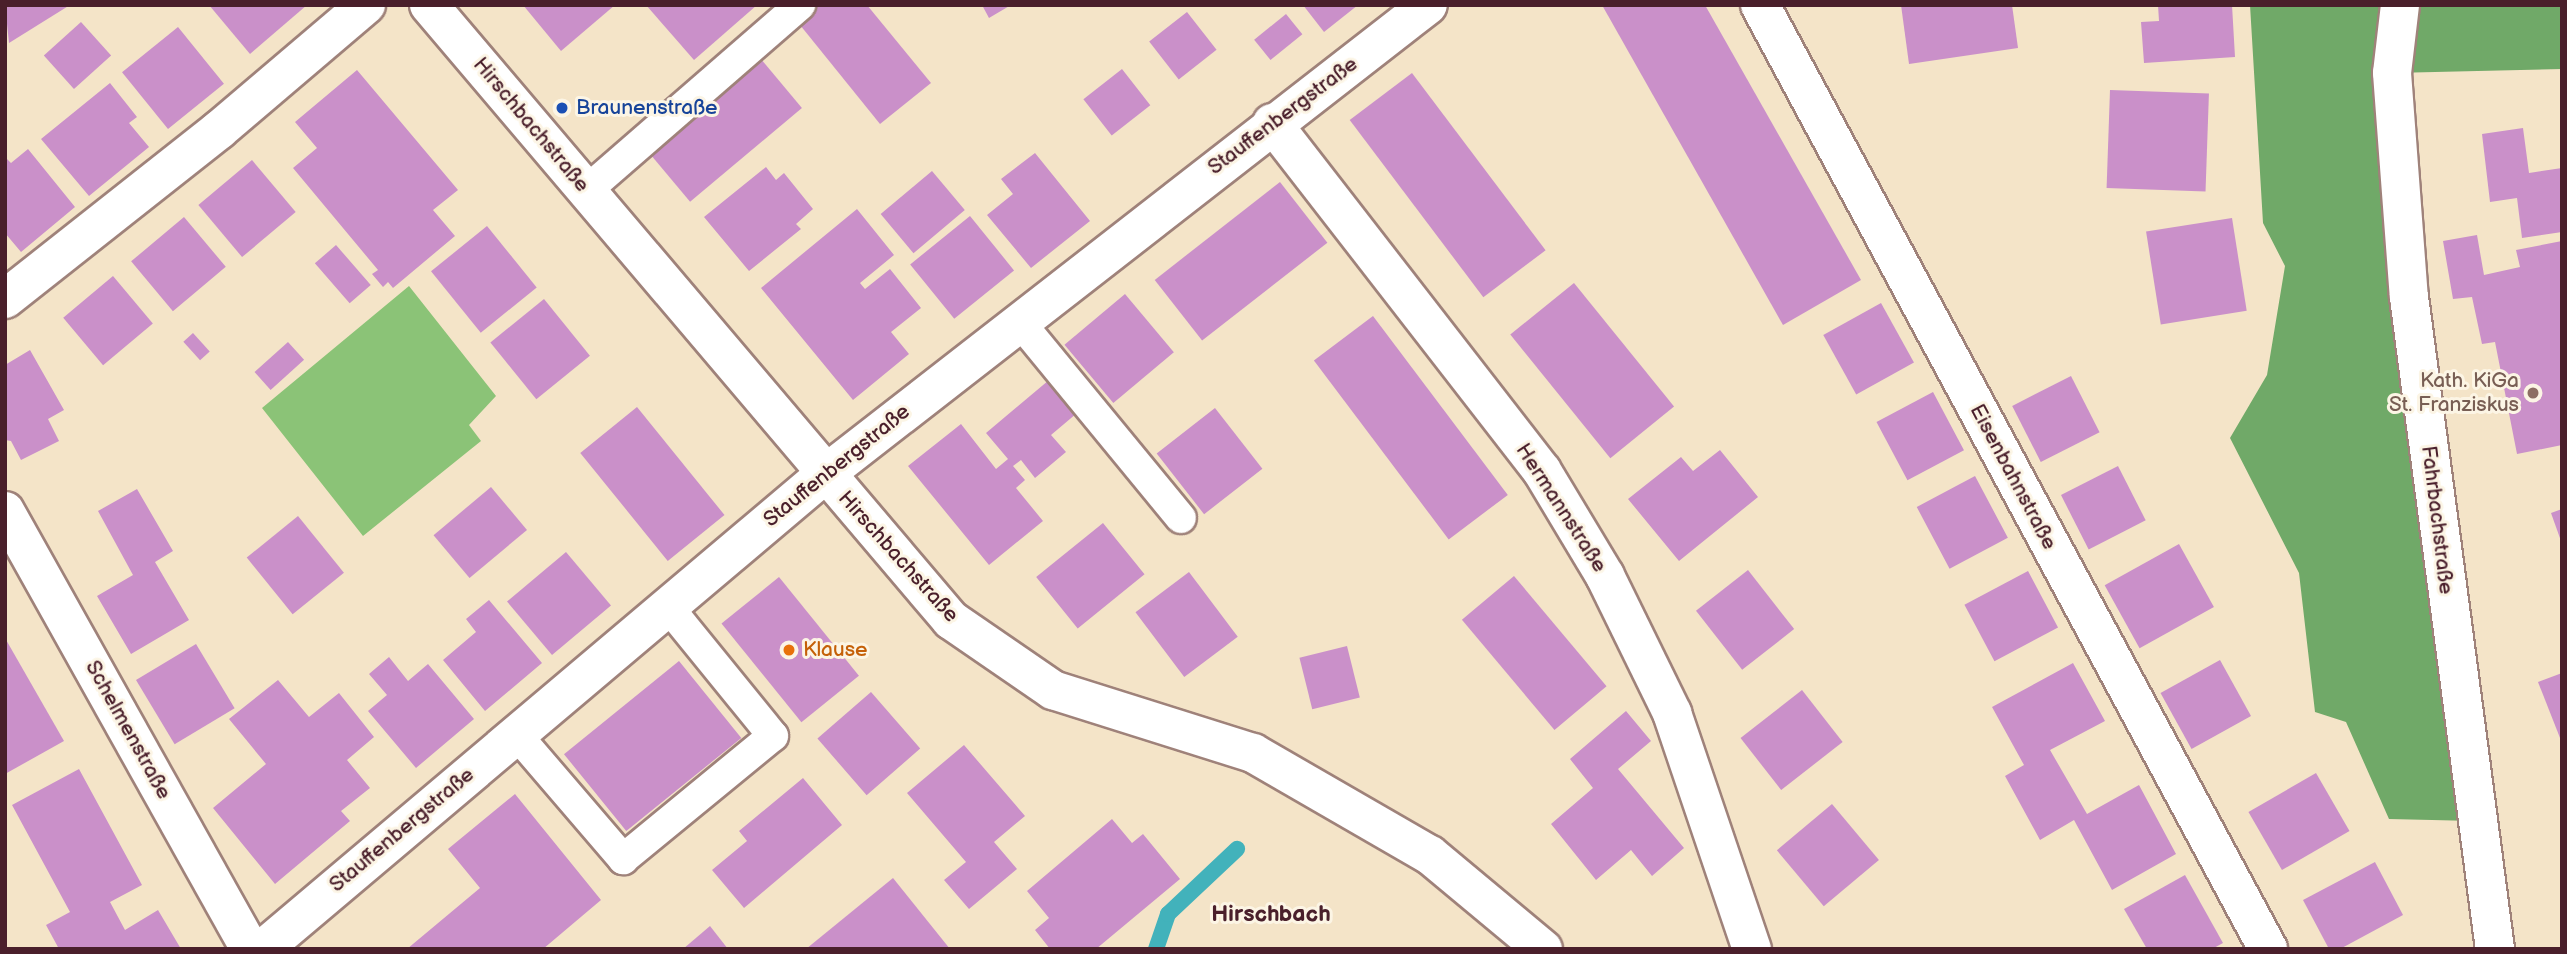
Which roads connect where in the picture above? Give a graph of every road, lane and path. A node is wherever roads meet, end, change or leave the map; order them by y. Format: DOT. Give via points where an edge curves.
graph roads {
  1 [pos="366,5"];
  2 [pos="429,5"];
  3 [pos="800,5"];
  4 [pos="1428,5"];
  5 [pos="1760,5"];
  6 [pos="2400,5"];
  7 [pos="1272,123"];
  8 [pos="586,191"];
  9 [pos="5,299"];
  10 [pos="1019,321"];
  11 [pos="824,475"];
  12 [pos="5,511"];
  13 [pos="1181,518"];
  14 [pos="667,607"];
  15 [pos="516,734"];
  16 [pos="250,949"];
  17 [pos="263,949"];
  18 [pos="1543,949"];
  19 [pos="1752,949"];
  20 [pos="2268,949"];
  21 [pos="2495,949"];
  1 -- 9 [label="street" via="219,130"];
  2 -- 8 [label="street, Hirschbachstraße"];
  3 -- 8 [label="lane"];
  4 -- 7 [label="street, Stauffenbergstraße"];
  5 -- 20 [label="street, Eisenbahnstraße"];
  6 -- 21 [label="street, Fahrbachstraße" via="2392,73 2409,298"];
  7 -- 10 [label="street, Stauffenbergstraße"];
  7 -- 19 [label="street, Hermannstraße" via="1542,471 1605,576 1672,713"];
  8 -- 11 [label="street, Hirschbachstraße"];
  10 -- 11 [label="street, Stauffenbergstraße"];
  10 -- 13 [label="lane"];
  11 -- 14 [label="street, Stauffenbergstraße"];
  11 -- 18 [label="street, Hirschbachstraße" via="951,620 1053,690 1253,753 1430,855"];
  12 -- 16 [label="street, Schelmenstraße"];
  14 -- 15 [label="street, Stauffenbergstraße"];
  14 -- 15 [label="lane" via="773,736 623,859"];
  15 -- 17 [label="street, Stauffenbergstraße"];
}
